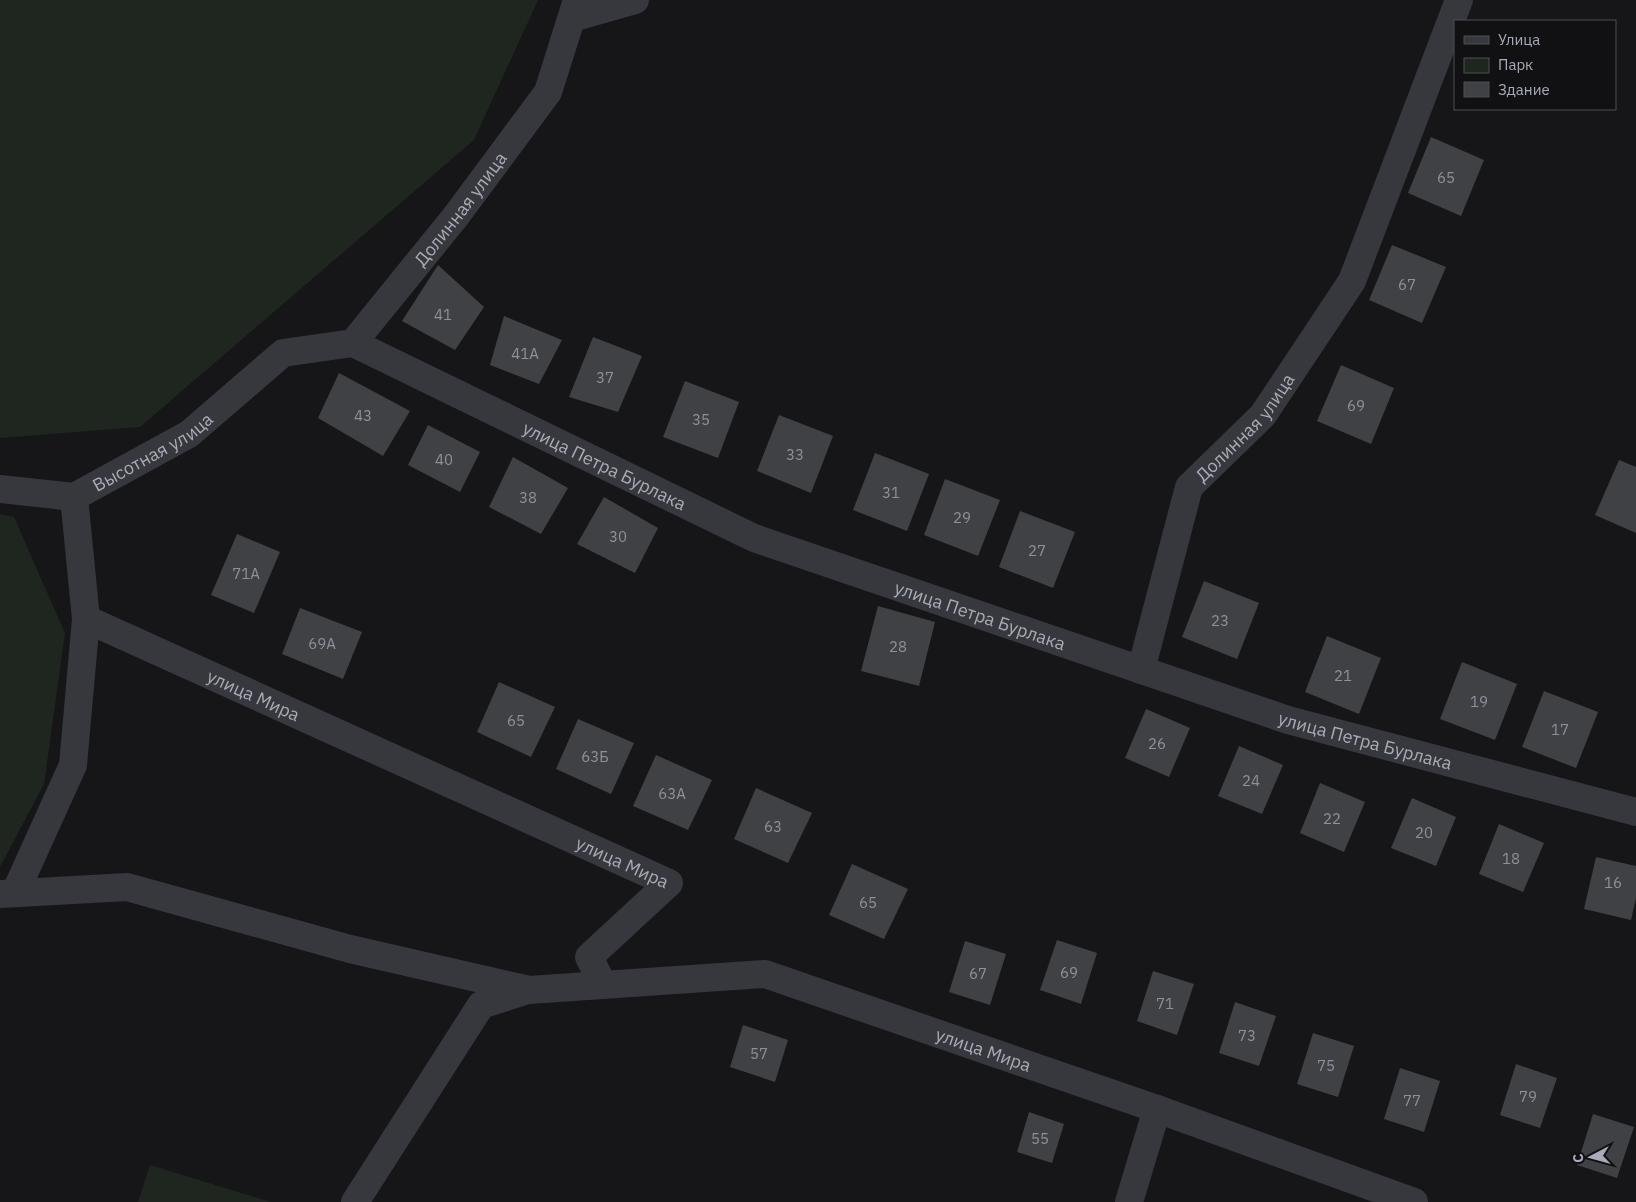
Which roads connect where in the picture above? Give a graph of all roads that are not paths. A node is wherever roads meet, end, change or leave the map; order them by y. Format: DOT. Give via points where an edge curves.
graph roads {
  1 [pos="635,0"];
  2 [pos="1459,0"];
  3 [pos="575,9"];
  4 [pos="353,343"];
  5 [pos="0,489"];
  6 [pos="74,496"];
  7 [pos="86,619"];
  8 [pos="1141,670"];
  9 [pos="1636,812"];
  10 [pos="8,893"];
  11 [pos="603,985"];
  12 [pos="529,990"];
  13 [pos="1157,1109"];
  14 [pos="355,1202"];
  15 [pos="1128,1202"];
  16 [pos="1414,1202"];
  1 -- 3 [label="street"];
  2 -- 8 [label="street, Долинная улица" via="1352,281 1263,415 1190,488"];
  3 -- 4 [label="street, Долинная улица" via="548,92 456,216"];
  4 -- 6 [label="street, Высотная улица" via="283,353 189,434"];
  4 -- 8 [label="street, улица Петра Бурлака" via="754,538"];
  5 -- 6 [label="street, Высотная улица"];
  6 -- 7 [label="street"];
  7 -- 10 [label="street" via="73,765"];
  7 -- 11 [label="street, улица Мира" via="669,883 589,957"];
  8 -- 9 [label="street, улица Петра Бурлака" via="1288,720"];
  10 -- 12 [label="street" via="127,887 350,949"];
  11 -- 12 [label="street"];
  11 -- 13 [label="street, улица Мира" via="765,974"];
  12 -- 14 [label="street" via="481,1005"];
  13 -- 15 [label="street"];
  13 -- 16 [label="street, улица Мира"];
}
